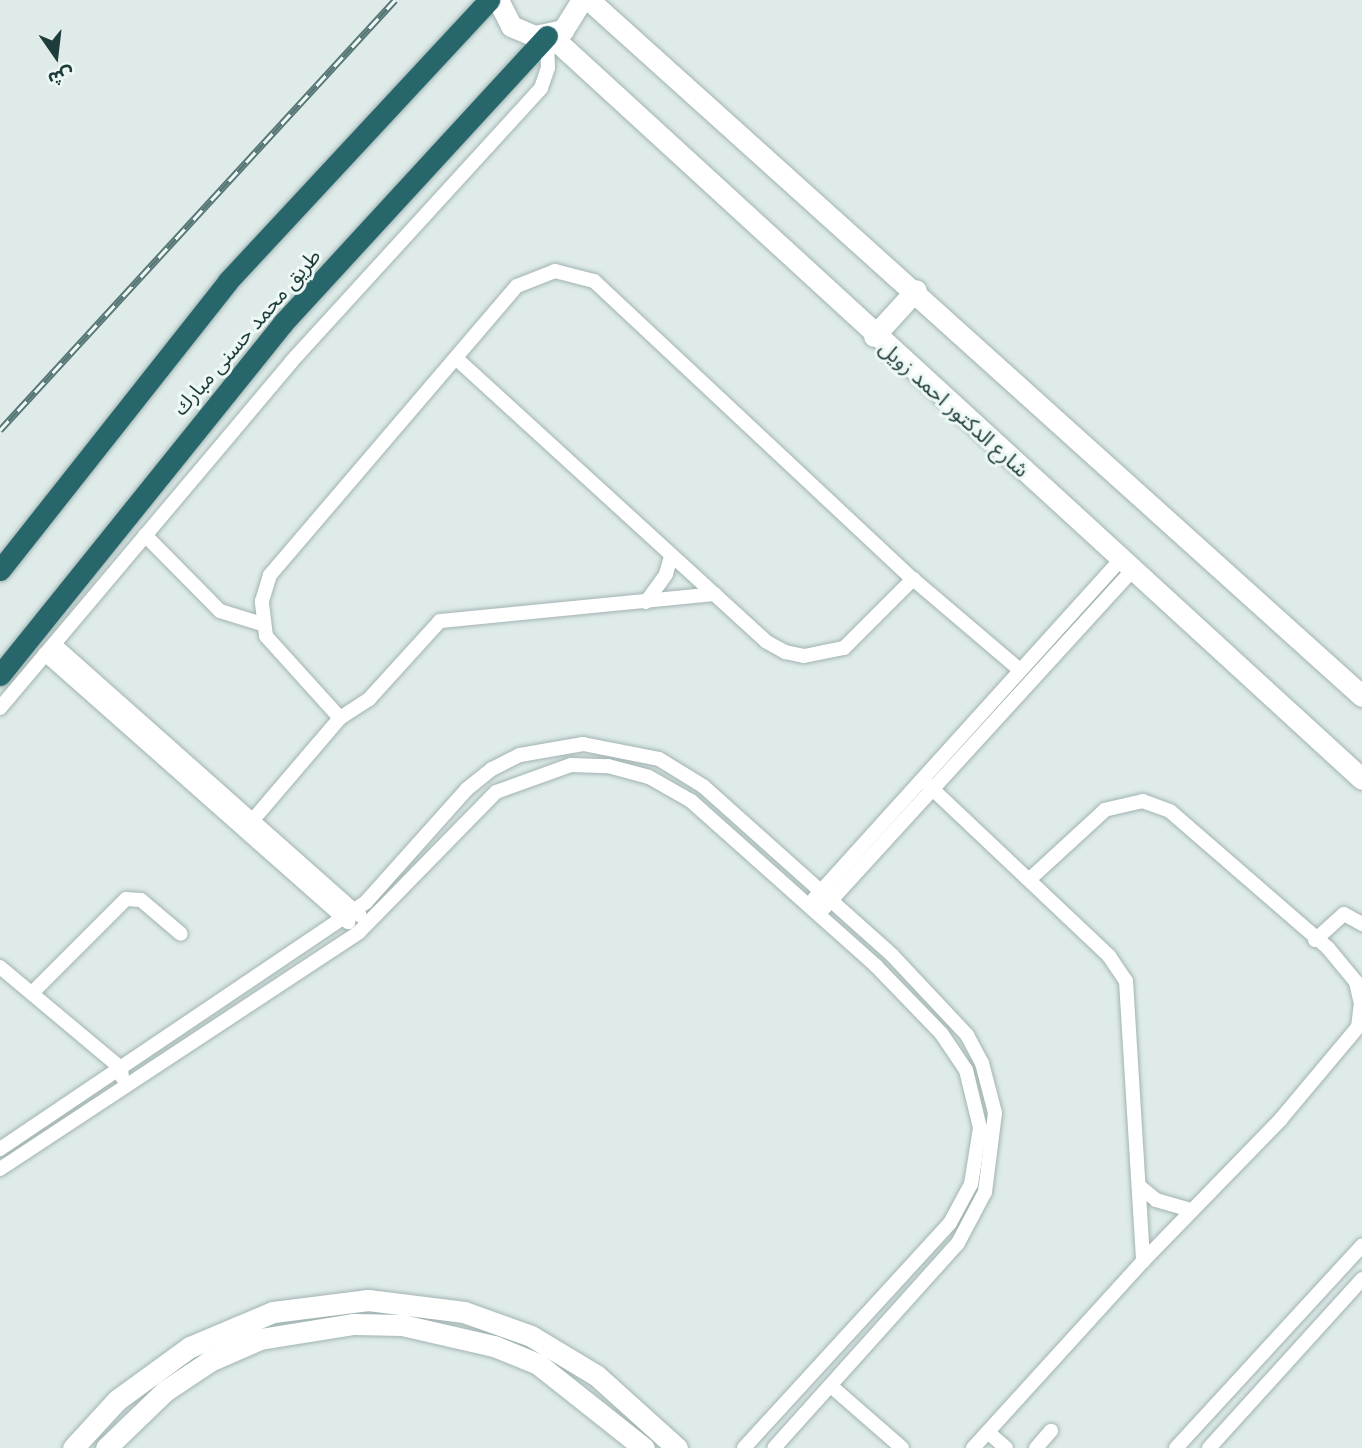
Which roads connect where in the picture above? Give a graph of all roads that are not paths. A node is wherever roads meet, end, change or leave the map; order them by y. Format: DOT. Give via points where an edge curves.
graph roads {
  1 [pos="489,0"];
  2 [pos="498,0"];
  3 [pos="582,0"];
  4 [pos="589,0"];
  5 [pos="549,35"];
  6 [pos="916,289"];
  7 [pos="874,336"];
  8 [pos="458,360"];
  9 [pos="145,535"];
  10 [pos="671,556"];
  11 [pos="1126,566"];
  12 [pos="0,570"];
  13 [pos="913,579"];
  14 [pos="715,594"];
  15 [pos="646,602"];
  16 [pos="262,624"];
  17 [pos="49,649"];
  18 [pos="1020,670"];
  19 [pos="0,674"];
  20 [pos="1362,696"];
  21 [pos="0,708"];
  22 [pos="340,718"];
  23 [pos="1362,779"];
  24 [pos="929,786"];
  25 [pos="249,824"];
  26 [pos="1029,880"];
  27 [pos="825,898"];
  28 [pos="813,910"];
  29 [pos="349,914"];
  30 [pos="1362,924"];
  31 [pos="363,928"];
  32 [pos="181,934"];
  33 [pos="1315,940"];
  34 [pos="0,967"];
  35 [pos="32,993"];
  36 [pos="121,1068"];
  37 [pos="123,1087"];
  38 [pos="0,1149"];
  39 [pos="0,1169"];
  40 [pos="1139,1186"];
  41 [pos="1192,1210"];
  42 [pos="1362,1246"];
  43 [pos="1143,1261"];
  44 [pos="1362,1279"];
  45 [pos="831,1386"];
  46 [pos="1051,1431"];
  47 [pos="990,1434"];
  48 [pos="73,1448"];
  49 [pos="106,1448"];
  50 [pos="645,1448"];
  51 [pos="677,1448"];
  52 [pos="744,1448"];
  53 [pos="774,1448"];
  54 [pos="902,1448"];
  55 [pos="973,1448"];
  56 [pos="1006,1448"];
  57 [pos="1036,1448"];
  58 [pos="1176,1448"];
  59 [pos="1209,1448"];
  1 -- 12 [label="highway" via="228,281"];
  2 -- 5 [label="street" via="511,26"];
  3 -- 5 [label="street" via="573,21"];
  4 -- 6 [label="street"];
  5 -- 7 [label="street, شارع الدكتور احمد زويل"];
  5 -- 9 [label="street" via="548,68 541,88 291,362"];
  5 -- 19 [label="highway, طريق محمد حسنى مبارك" via="284,323"];
  6 -- 7 [label="street"];
  6 -- 20 [label="street"];
  7 -- 11 [label="street, شارع الدكتور احمد زويل"];
  8 -- 10 [label="street"];
  8 -- 13 [label="street" via="517,286 535,275 555,271 594,281"];
  8 -- 16 [label="street" via="270,575"];
  9 -- 16 [label="street" via="220,611"];
  9 -- 17 [label="street"];
  10 -- 14 [label="street"];
  10 -- 15 [label="street" via="666,574"];
  11 -- 18 [label="street"];
  11 -- 23 [label="street, شارع الدكتور احمد زويل"];
  11 -- 24 [label="street"];
  13 -- 14 [label="street" via="844,648 804,656 767,642"];
  13 -- 18 [label="street"];
  14 -- 15 [label="street"];
  15 -- 22 [label="street" via="440,621 369,699"];
  16 -- 22 [label="street" via="277,651"];
  17 -- 21 [label="street"];
  17 -- 25 [label="street"];
  18 -- 24 [label="street"];
  22 -- 25 [label="street"];
  24 -- 26 [label="street"];
  24 -- 27 [label="street"];
  25 -- 29 [label="street"];
  26 -- 33 [label="street" via="1105,810 1143,801 1170,811"];
  26 -- 40 [label="street" via="1109,956 1126,981"];
  27 -- 28 [label="street"];
  27 -- 29 [label="street" via="682,771 635,751 583,744 520,755 492,769"];
  27 -- 45 [label="street" via="892,955 967,1035 991,1093 995,1133 985,1192 958,1243"];
  28 -- 31 [label="street" via="666,784 591,764 530,776 482,802"];
  28 -- 52 [label="street" via="954,1049 973,1090 979,1147 971,1184 950,1223"];
  29 -- 31 [label="street"];
  29 -- 36 [label="street"];
  30 -- 33 [label="street" via="1344,914"];
  31 -- 37 [label="street"];
  32 -- 35 [label="street" via="141,900 126,899"];
  33 -- 41 [label="street" via="1356,982 1358,1027 1280,1120"];
  34 -- 35 [label="street"];
  35 -- 36 [label="street"];
  36 -- 37 [label="street"];
  36 -- 38 [label="street"];
  37 -- 39 [label="street"];
  40 -- 41 [label="street" via="1156,1200"];
  40 -- 43 [label="street"];
  41 -- 43 [label="street"];
  42 -- 58 [label="street"];
  43 -- 47 [label="street"];
  44 -- 59 [label="street"];
  45 -- 53 [label="street"];
  45 -- 54 [label="street"];
  46 -- 57 [label="street"];
  47 -- 55 [label="street"];
  47 -- 56 [label="street"];
  48 -- 51 [label="street" via="117,1400 190,1347 273,1312 368,1300 464,1312 531,1336 596,1375"];
  49 -- 50 [label="street" via="164,1391 210,1362 260,1339 354,1324 402,1325 494,1346 538,1364"];
}
